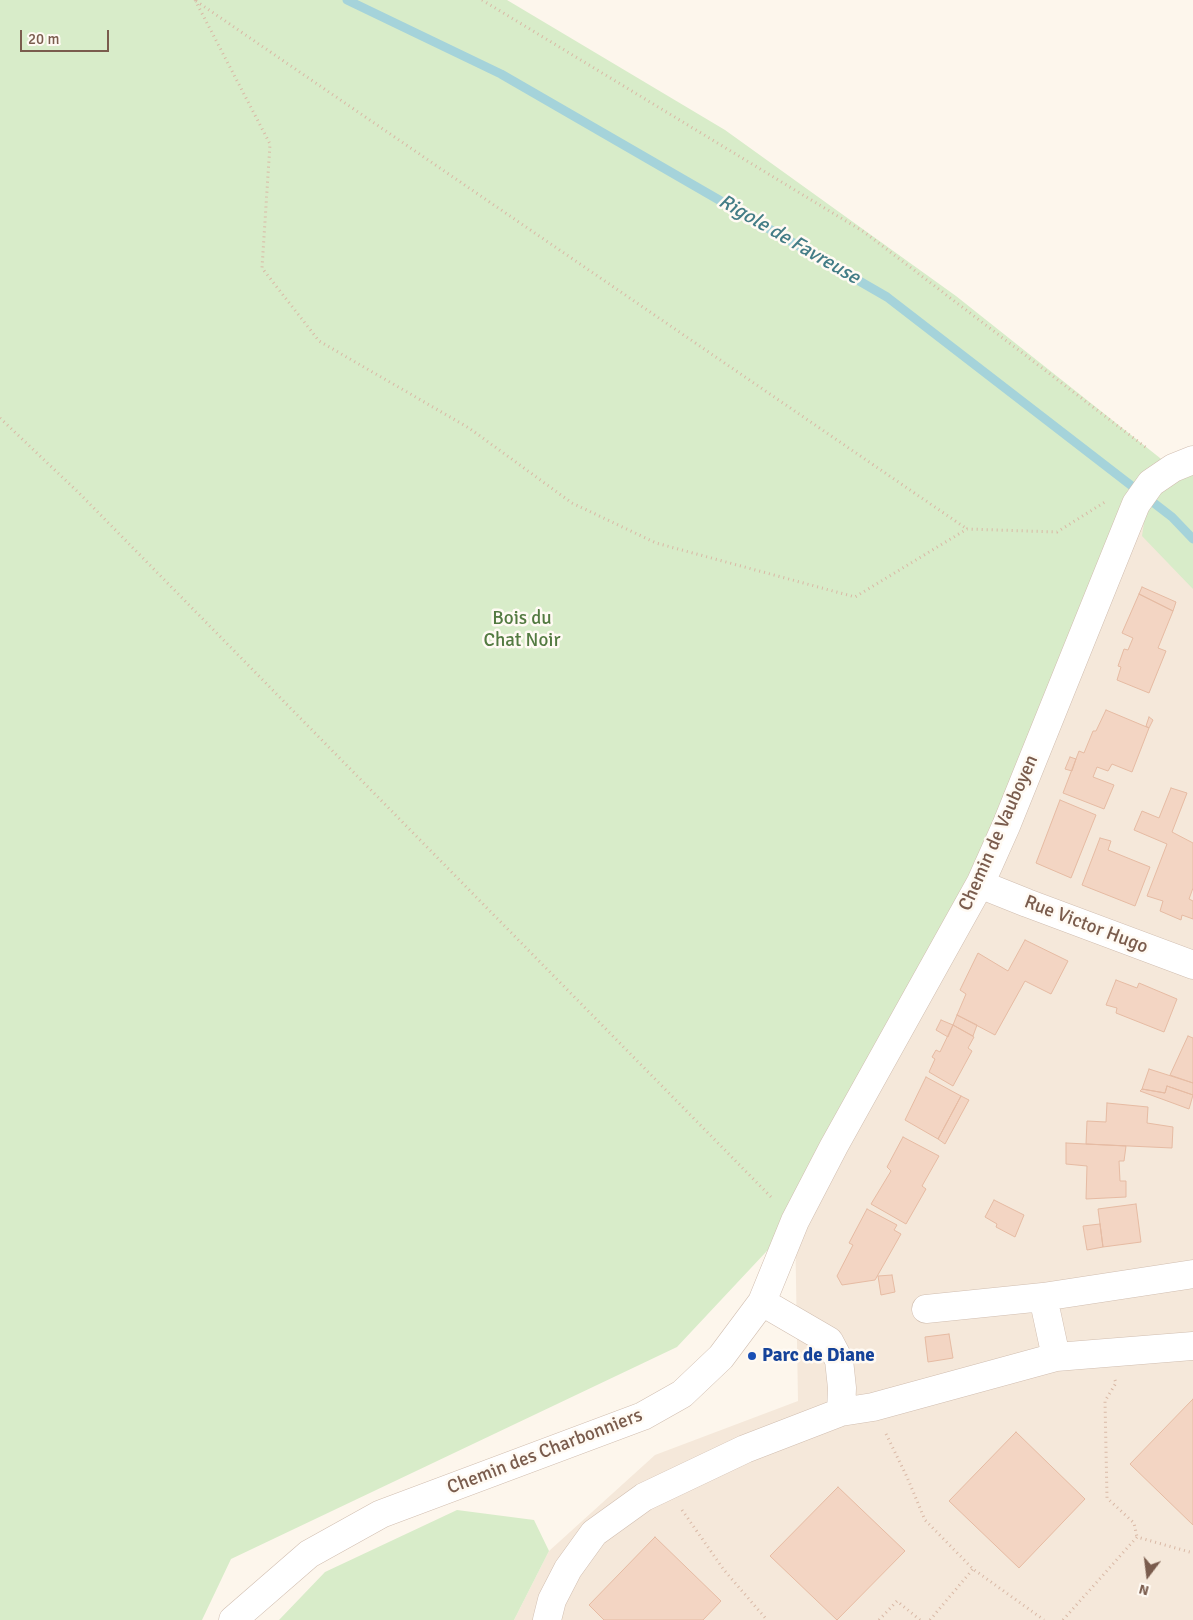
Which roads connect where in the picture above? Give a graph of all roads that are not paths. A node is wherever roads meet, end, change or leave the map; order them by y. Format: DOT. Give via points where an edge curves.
graph roads {
  1 [pos="1158,484"];
  2 [pos="981,882"];
  3 [pos="1193,965"];
  4 [pos="795,1221"];
  5 [pos="1193,1274"];
  6 [pos="1043,1296"];
  7 [pos="762,1302"];
  8 [pos="926,1309"];
  9 [pos="1193,1346"];
  10 [pos="1056,1357"];
  11 [pos="841,1412"];
  12 [pos="233,1620"];
  13 [pos="547,1620"];
  1 -- 2 [label="street, Chemin de Vauboyen"];
  2 -- 3 [label="street, Rue Victor Hugo" via="1027,903"];
  2 -- 4 [label="street, Chemin de Vauboyen"];
  4 -- 7 [label="street, Chemin des Charbonniers"];
  5 -- 6 [label="street"];
  6 -- 8 [label="street"];
  6 -- 10 [label="street"];
  7 -- 11 [label="street" via="829,1341 839,1360"];
  7 -- 12 [label="street, Chemin des Charbonniers" via="721,1357 682,1394 643,1416 381,1514 309,1554"];
  9 -- 10 [label="street"];
  10 -- 11 [label="street"];
  11 -- 13 [label="street" via="745,1449 644,1497 594,1533 568,1569 552,1600"];
}
